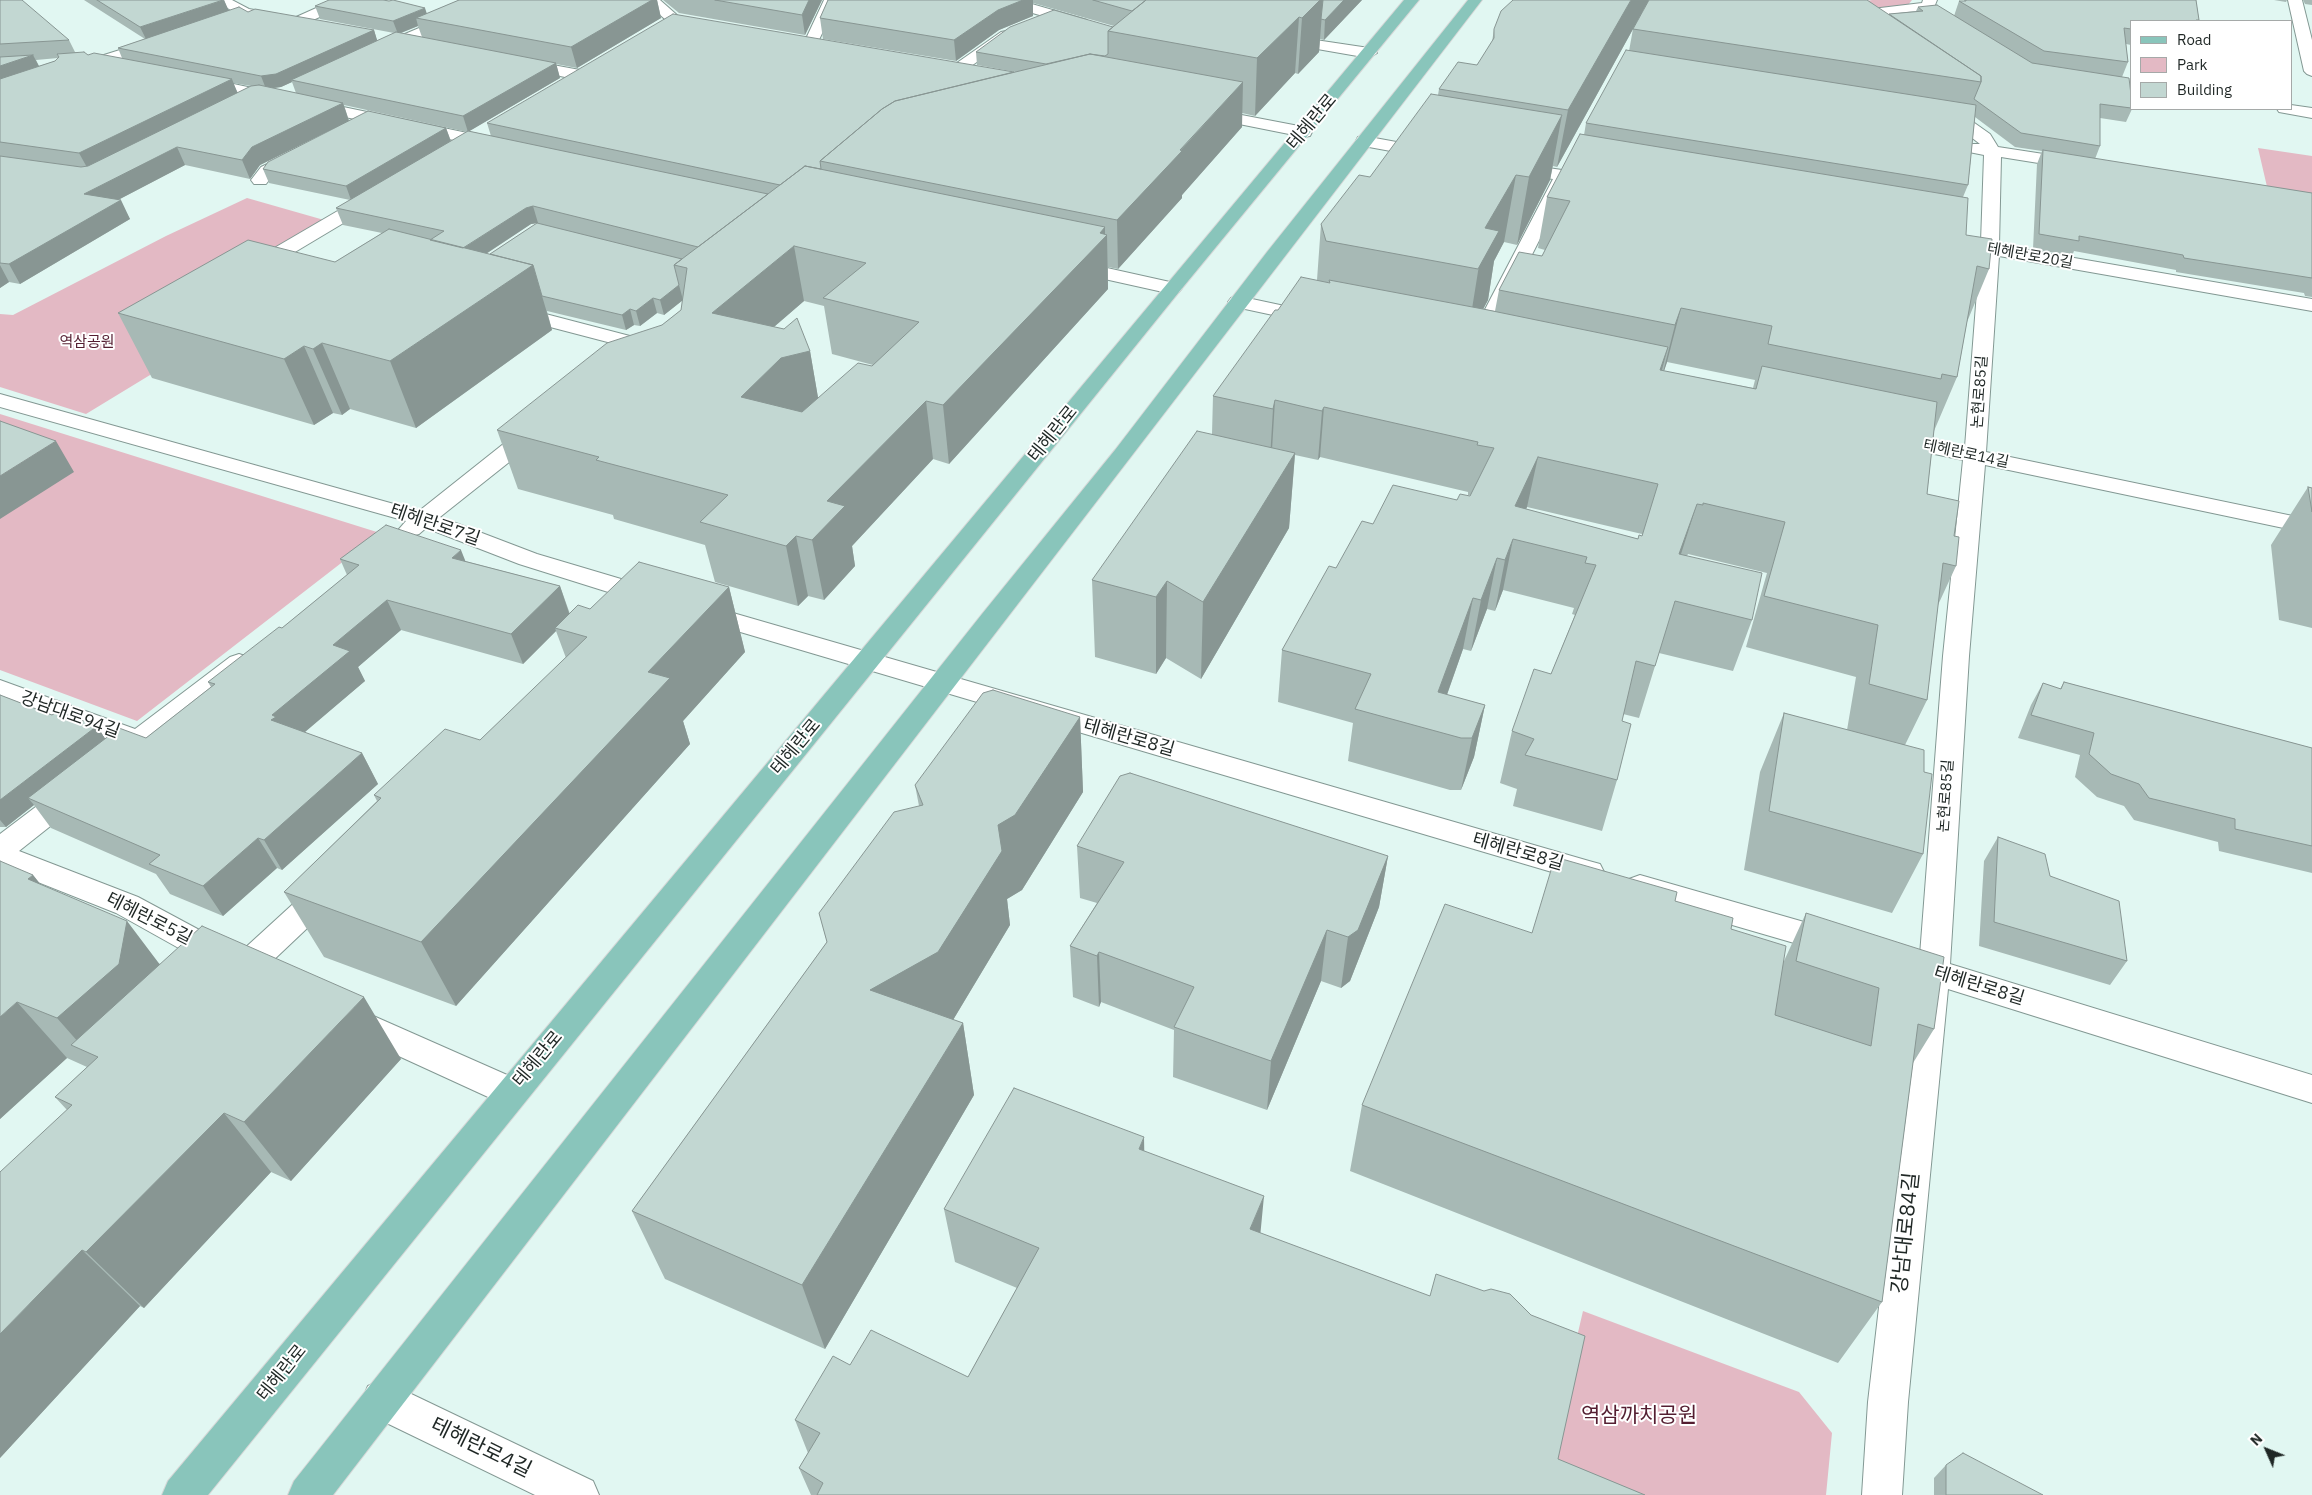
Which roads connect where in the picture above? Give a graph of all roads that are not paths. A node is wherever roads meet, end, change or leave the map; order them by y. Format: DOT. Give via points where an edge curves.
graph roads {
  1 [pos="346,0"];
  2 [pos="497,0"];
  3 [pos="651,0"];
  4 [pos="834,0"];
  5 [pos="1002,0"];
  6 [pos="1412,0"];
  7 [pos="1475,0"];
  8 [pos="2295,0"];
  9 [pos="1929,3"];
  10 [pos="234,7"];
  11 [pos="1053,15"];
  12 [pos="1944,17"];
  13 [pos="673,19"];
  14 [pos="299,21"];
  15 [pos="326,26"];
  16 [pos="721,28"];
  17 [pos="1836,28"];
  18 [pos="656,29"];
  19 [pos="1100,29"];
  20 [pos="371,35"];
  21 [pos="1265,36"];
  22 [pos="166,39"];
  23 [pos="398,40"];
  24 [pos="793,40"];
  25 [pos="811,43"];
  26 [pos="427,46"];
  27 [pos="831,46"];
  28 [pos="1369,53"];
  29 [pos="364,57"];
  30 [pos="503,60"];
  31 [pos="97,62"];
  32 [pos="597,64"];
  33 [pos="939,65"];
  34 [pos="133,68"];
  35 [pos="958,68"];
  36 [pos="60,69"];
  37 [pos="2312,71"];
  38 [pos="977,72"];
  39 [pos="580,74"];
  40 [pos="186,79"];
  41 [pos="303,85"];
  42 [pos="558,88"];
  43 [pos="270,96"];
  44 [pos="1928,98"];
  45 [pos="237,106"];
  46 [pos="1187,110"];
  47 [pos="2292,110"];
  48 [pos="2312,113"];
  49 [pos="371,118"];
  50 [pos="497,125"];
  51 [pos="345,131"];
  52 [pos="1304,132"];
  53 [pos="473,139"];
  54 [pos="1364,141"];
  55 [pos="1964,146"];
  56 [pos="512,148"];
  57 [pos="311,149"];
  58 [pos="1993,151"];
  59 [pos="448,154"];
  60 [pos="1447,156"];
  61 [pos="1573,157"];
  62 [pos="1494,165"];
  63 [pos="2090,166"];
  64 [pos="1564,175"];
  65 [pos="260,180"];
  66 [pos="1613,183"];
  67 [pos="390,188"];
  68 [pos="1950,242"];
  69 [pos="1990,249"];
  70 [pos="311,259"];
  71 [pos="1053,263"];
  72 [pos="1172,288"];
  73 [pos="1238,302"];
  74 [pos="2312,305"];
  75 [pos="500,308"];
  76 [pos="1332,321"];
  77 [pos="1475,349"];
  78 [pos="618,363"];
  79 [pos="0,400"];
  80 [pos="548,419"];
  81 [pos="1879,436"];
  82 [pos="1975,456"];
  83 [pos="423,519"];
  84 [pos="2312,527"];
  85 [pos="393,543"];
  86 [pos="662,600"];
  87 [pos="619,614"];
  88 [pos="254,651"];
  89 [pos="866,661"];
  90 [pos="943,683"];
  91 [pos="0,689"];
  92 [pos="139,741"];
  93 [pos="0,850"];
  94 [pos="0,855"];
  95 [pos="345,873"];
  96 [pos="1934,972"];
  97 [pos="257,975"];
  98 [pos="215,996"];
  99 [pos="332,1010"];
  100 [pos="2312,1088"];
  101 [pos="511,1092"];
  102 [pos="382,1400"];
  103 [pos="182,1495"];
  104 [pos="308,1495"];
  105 [pos="579,1495"];
  106 [pos="1882,1495"];
  1 -- 14 [label="street"];
  2 -- 23 [label="street"];
  3 -- 13 [label="street"];
  4 -- 25 [label="street"];
  5 -- 11 [label="street"];
  6 -- 28 [label="main road, 테헤란로"];
  7 -- 54 [label="main road"];
  8 -- 37 [label="street"];
  9 -- 12 [label="street"];
  9 -- 17 [label="street"];
  10 -- 14 [label="street"];
  11 -- 19 [label="street"];
  11 -- 35 [label="street" via="1005,35"];
  13 -- 16 [label="street"];
  13 -- 18 [label="street"];
  14 -- 15 [label="street"];
  20 -- 23 [label="street"];
  21 -- 28 [label="street"];
  22 -- 31 [label="street"];
  23 -- 26 [label="street"];
  23 -- 29 [label="street"];
  24 -- 25 [label="street"];
  25 -- 27 [label="street"];
  28 -- 52 [label="main road, 테헤란로"];
  30 -- 39 [label="street"];
  31 -- 34 [label="street"];
  31 -- 36 [label="street"];
  32 -- 39 [label="street"];
  33 -- 35 [label="street"];
  35 -- 38 [label="street"];
  39 -- 42 [label="street"];
  40 -- 43 [label="street"];
  41 -- 43 [label="street" via="286,94"];
  43 -- 45 [label="street" via="254,98"];
  43 -- 49 [label="street"];
  44 -- 58 [label="street" via="1984,138"];
  46 -- 52 [label="street"];
  47 -- 48 [label="street"];
  49 -- 51 [label="street"];
  49 -- 53 [label="street"];
  50 -- 53 [label="street"];
  52 -- 72 [label="main road, 테헤란로"];
  53 -- 56 [label="street"];
  53 -- 59 [label="street"];
  54 -- 60 [label="street"];
  54 -- 73 [label="main road"];
  55 -- 58 [label="street"];
  57 -- 65 [label="street" via="268,172"];
  58 -- 63 [label="street"];
  58 -- 69 [label="street, 논현로85길"];
  61 -- 64 [label="street"];
  62 -- 64 [label="street"];
  64 -- 66 [label="street"];
  64 -- 77 [label="street"];
  67 -- 70 [label="street" via="283,251"];
  68 -- 69 [label="street, 테헤란로20길"];
  69 -- 74 [label="street, 테헤란로20길"];
  69 -- 82 [label="street, 논현로85길"];
  71 -- 72 [label="street"];
  72 -- 89 [label="main road, 테헤란로"];
  73 -- 76 [label="street"];
  73 -- 90 [label="main road"];
  75 -- 78 [label="street" via="649,338"];
  79 -- 83 [label="street, 테헤란로7길"];
  80 -- 83 [label="street"];
  81 -- 82 [label="street, 테헤란로14길"];
  82 -- 84 [label="street, 테헤란로14길"];
  82 -- 96 [label="street, 논현로85길" via="1956,656"];
  83 -- 85 [label="street"];
  83 -- 86 [label="street, 테헤란로7길" via="528,559"];
  86 -- 87 [label="street"];
  86 -- 89 [label="street, 테헤란로7길"];
  88 -- 92 [label="street, 강남대로94길"];
  89 -- 90 [label="street, 테헤란로8길"];
  89 -- 101 [label="main road, 테헤란로"];
  90 -- 96 [label="street, 테헤란로8길"];
  90 -- 102 [label="main road"];
  91 -- 92 [label="street, 강남대로94길"];
  92 -- 93 [label="street, 강남대로94길"];
  94 -- 97 [label="street, 테헤란로5길" via="127,905"];
  95 -- 97 [label="street"];
  96 -- 100 [label="street, 테헤란로8길"];
  96 -- 106 [label="street, 강남대로84길" via="1888,1402"];
  97 -- 98 [label="street"];
  99 -- 101 [label="street"];
  101 -- 103 [label="main road, 테헤란로"];
  102 -- 104 [label="main road"];
  102 -- 105 [label="street, 테헤란로4길"];
}
